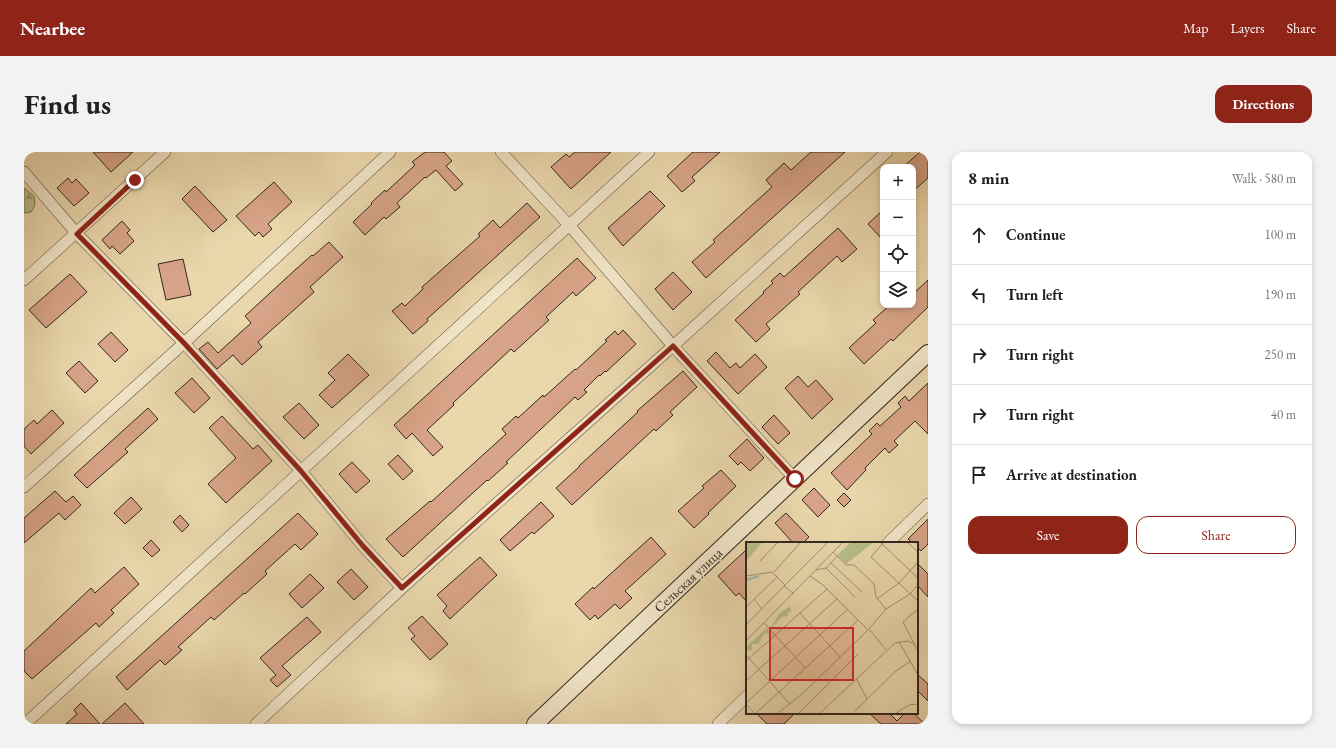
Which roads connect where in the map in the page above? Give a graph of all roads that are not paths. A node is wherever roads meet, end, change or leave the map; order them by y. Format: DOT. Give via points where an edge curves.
graph roads {
  1 [pos="165,152"];
  2 [pos="390,152"];
  3 [pos="500,152"];
  4 [pos="649,152"];
  5 [pos="887,152"];
  6 [pos="24,172"];
  7 [pos="569,225"];
  8 [pos="77,234"];
  9 [pos="24,280"];
  10 [pos="184,343"];
  11 [pos="673,346"];
  12 [pos="928,352"];
  13 [pos="301,471"];
  14 [pos="795,479"];
  15 [pos="24,487"];
  16 [pos="928,504"];
  17 [pos="889,542"];
  18 [pos="402,588"];
  19 [pos="746,697"];
  20 [pos="25,724"];
  21 [pos="256,724"];
  22 [pos="535,724"];
  23 [pos="718,724"];
  1 -- 8 [label="street"];
  2 -- 10 [label="street"];
  3 -- 7 [label="street"];
  4 -- 7 [label="street"];
  5 -- 11 [label="street"];
  6 -- 8 [label="street"];
  7 -- 11 [label="street"];
  7 -- 13 [label="street"];
  8 -- 9 [label="street"];
  8 -- 10 [label="street"];
  10 -- 13 [label="street"];
  10 -- 15 [label="street"];
  11 -- 14 [label="street"];
  11 -- 18 [label="street"];
  12 -- 14 [label="main road, Сельская улица"];
  13 -- 18 [label="street" via="363,546"];
  13 -- 20 [label="street"];
  14 -- 22 [label="main road, Сельская улица"];
  16 -- 17 [label="street"];
  18 -- 21 [label="street"];
  19 -- 23 [label="street"];
}
